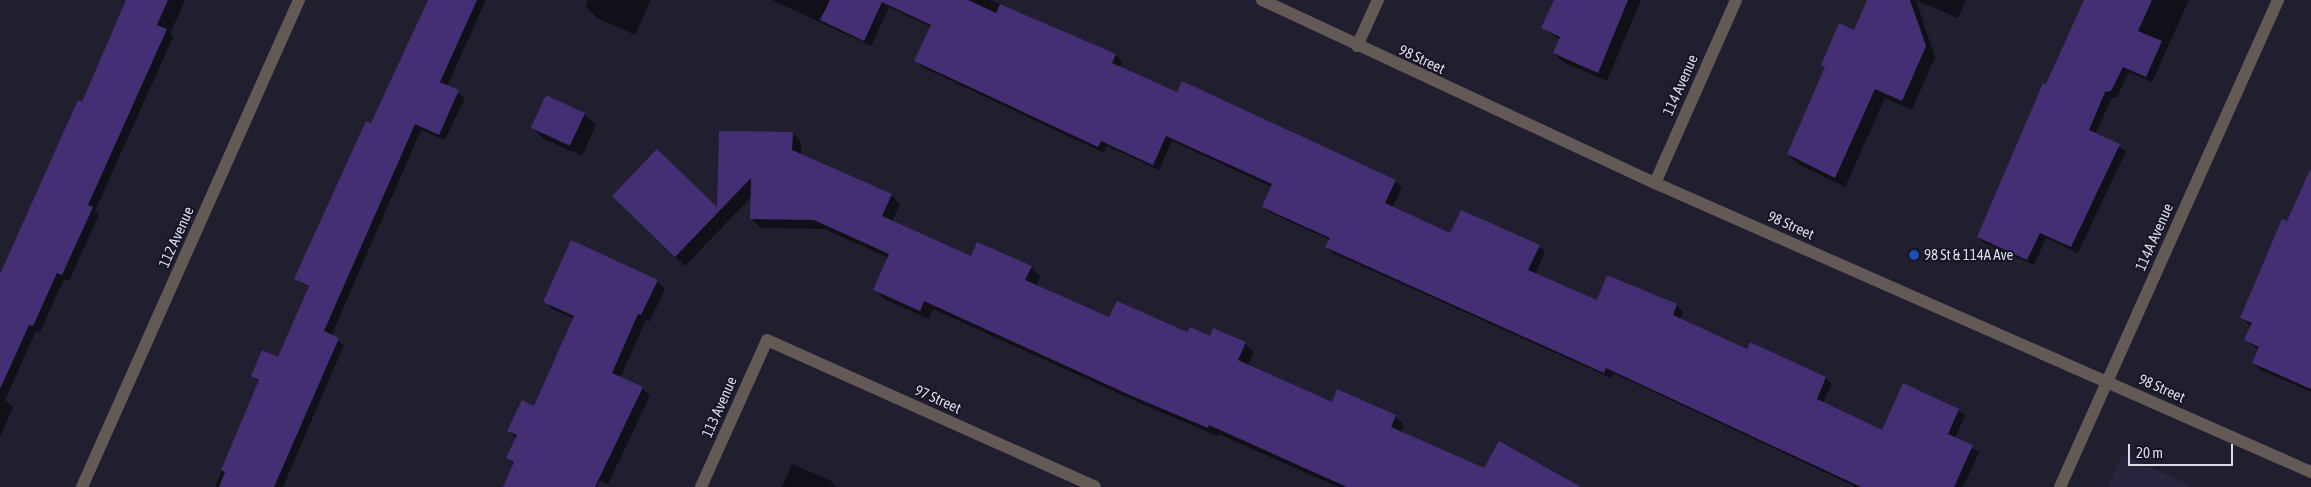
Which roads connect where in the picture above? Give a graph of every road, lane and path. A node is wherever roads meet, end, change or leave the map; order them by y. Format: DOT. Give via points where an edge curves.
graph roads {
  1 [pos="299,0"];
  2 [pos="1262,0"];
  3 [pos="1378,0"];
  4 [pos="1736,0"];
  5 [pos="2278,0"];
  6 [pos="1357,46"];
  7 [pos="1655,183"];
  8 [pos="767,340"];
  9 [pos="2108,382"];
  10 [pos="2311,472"];
  11 [pos="82,487"];
  12 [pos="701,487"];
  13 [pos="1095,487"];
  14 [pos="2060,487"];
  1 -- 11 [label="street, 112 Avenue"];
  2 -- 6 [label="street, 98 Street"];
  3 -- 6 [label="street"];
  4 -- 7 [label="street, 114 Avenue"];
  5 -- 9 [label="street, 114A Avenue"];
  6 -- 7 [label="street, 98 Street"];
  7 -- 9 [label="street, 98 Street"];
  8 -- 12 [label="street, 113 Avenue"];
  8 -- 13 [label="street, 97 Street"];
  9 -- 10 [label="street, 98 Street"];
  9 -- 14 [label="street, 114A Avenue"];
}
